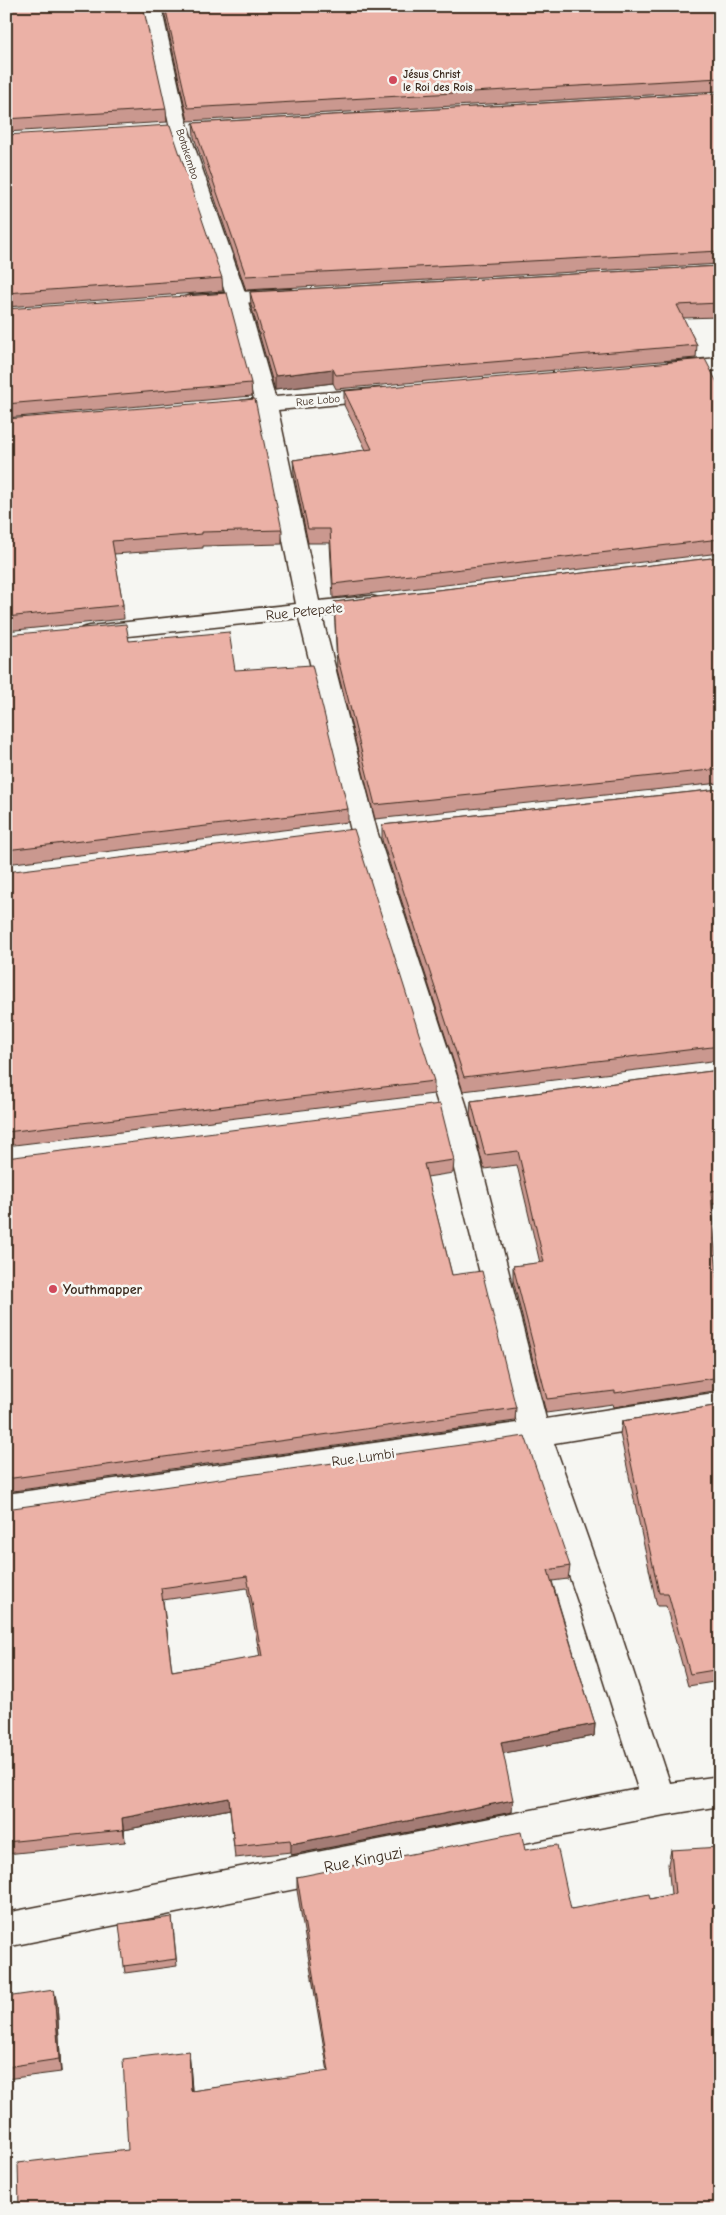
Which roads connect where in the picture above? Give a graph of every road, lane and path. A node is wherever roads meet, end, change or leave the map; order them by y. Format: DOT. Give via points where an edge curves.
graph roads {
  1 [pos="152,6"];
  2 [pos="179,128"];
  3 [pos="199,128"];
  4 [pos="160,130"];
  5 [pos="305,294"];
  6 [pos="237,298"];
  7 [pos="170,303"];
  8 [pos="720,364"];
  9 [pos="651,370"];
  10 [pos="404,392"];
  11 [pos="266,404"];
  12 [pos="228,408"];
  13 [pos="397,600"];
  14 [pos="309,610"];
  15 [pos="65,635"];
  16 [pos="482,1101"];
  17 [pos="452,1104"];
  18 [pos="422,1108"];
  19 [pos="720,1404"];
  20 [pos="535,1433"];
  21 [pos="6,1507"];
  22 [pos="720,1791"];
  23 [pos="659,1800"];
  24 [pos="6,1930"];
  1 -- 2 [label="street, Botakembo"];
  2 -- 3 [label="street"];
  2 -- 4 [label="street"];
  2 -- 6 [label="street, Botakembo"];
  5 -- 6 [label="street"];
  6 -- 7 [label="street"];
  6 -- 11 [label="street, Botakembo"];
  8 -- 9 [label="street"];
  10 -- 11 [label="street, Rue Lobo"];
  11 -- 12 [label="street, Rue Lobo"];
  11 -- 14 [label="street, Botakembo"];
  13 -- 14 [label="street, Rue Petepete"];
  14 -- 15 [label="street, Rue Petepete"];
  14 -- 17 [label="street, Botakembo" via="363,831"];
  16 -- 17 [label="street"];
  17 -- 18 [label="street"];
  17 -- 20 [label="street, Botakembo"];
  19 -- 20 [label="street, Rue Lumbi"];
  20 -- 21 [label="street, Rue Lumbi"];
  20 -- 23 [label="street, Botakembo"];
  22 -- 23 [label="street, Rue Kinguzi"];
  23 -- 24 [label="street, Rue Kinguzi"];
}
